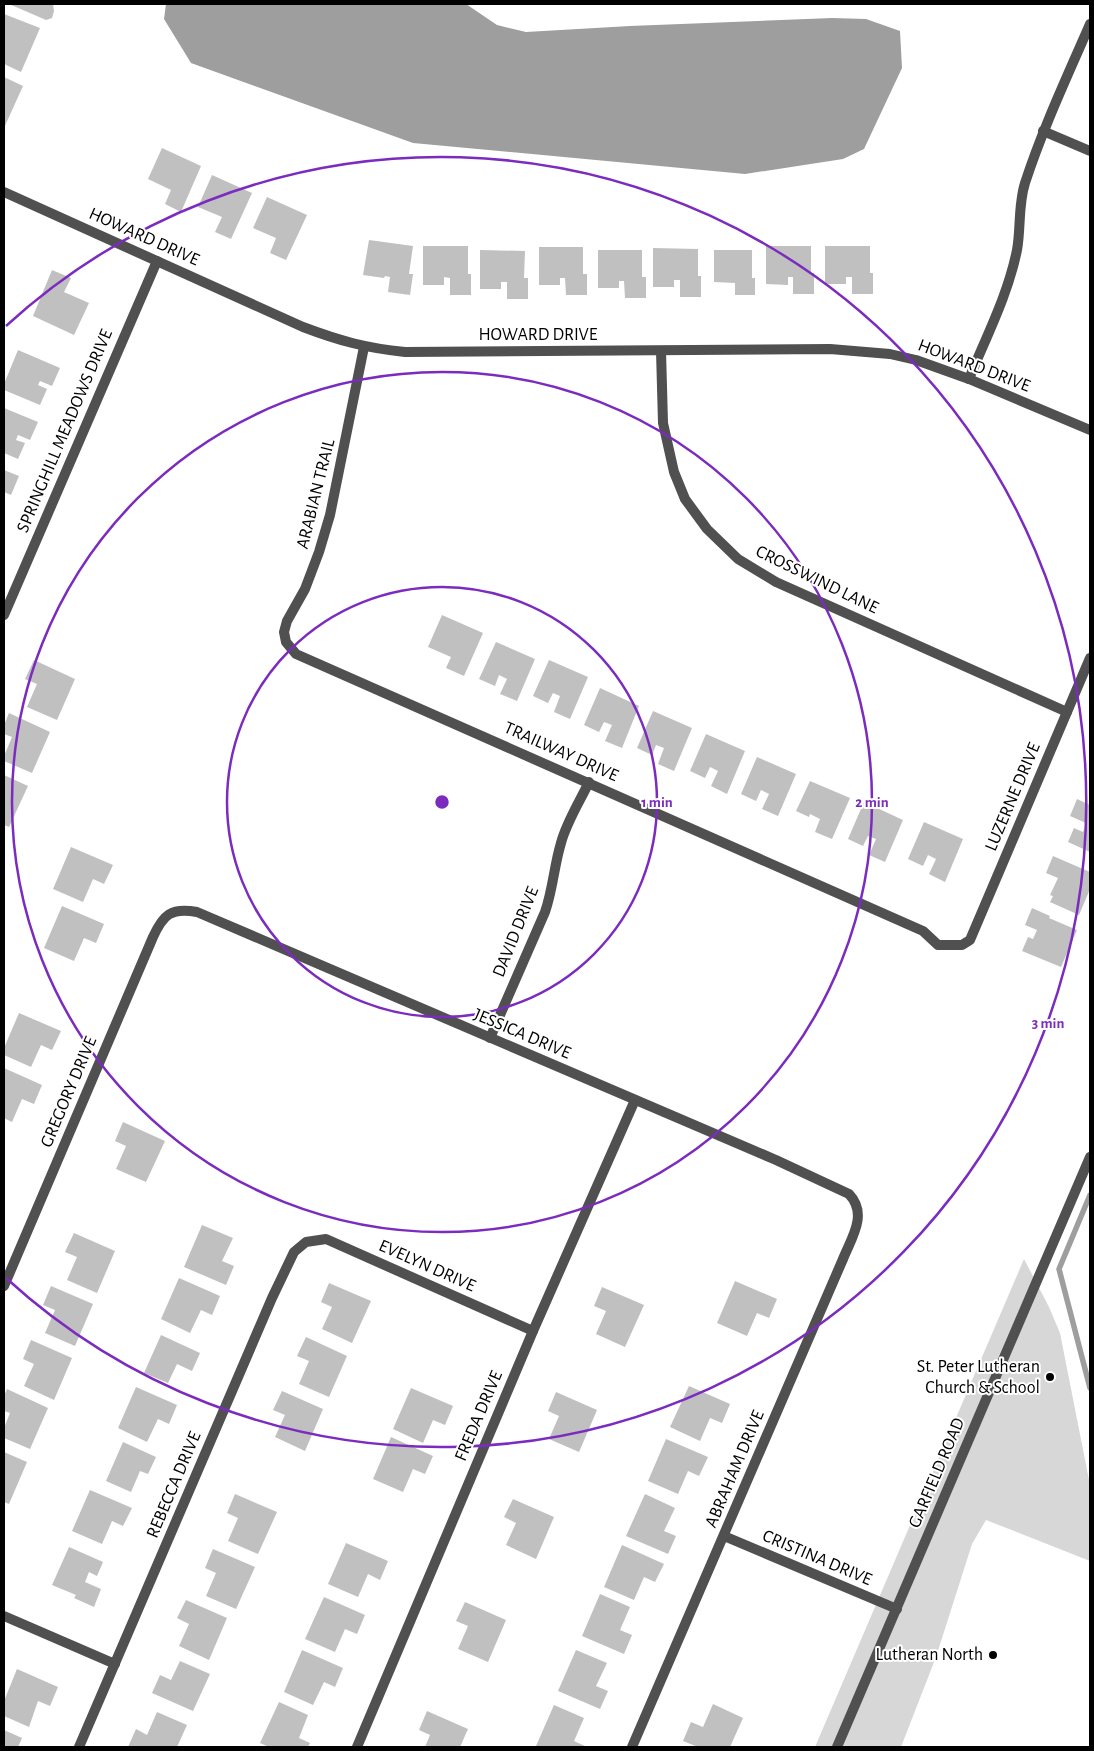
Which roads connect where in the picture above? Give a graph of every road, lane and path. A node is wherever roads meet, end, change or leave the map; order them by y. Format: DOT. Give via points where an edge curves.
graph roads {
  1 [pos="1090,24"];
  2 [pos="1043,131"];
  3 [pos="1090,151"];
  4 [pos="4,192"];
  5 [pos="157,261"];
  6 [pos="364,347"];
  7 [pos="661,351"];
  8 [pos="969,378"];
  9 [pos="1090,430"];
  10 [pos="4,615"];
  11 [pos="286,642"];
  12 [pos="1090,658"];
  13 [pos="1067,712"];
  14 [pos="589,782"];
  15 [pos="170,913"];
  16 [pos="962,945"];
  17 [pos="490,1038"];
  18 [pos="635,1100"];
  19 [pos="1090,1157"];
  20 [pos="856,1202"];
  21 [pos="306,1242"];
  22 [pos="4,1286"];
  23 [pos="534,1330"];
  24 [pos="724,1536"];
  25 [pos="897,1609"];
  26 [pos="4,1616"];
  27 [pos="115,1664"];
  28 [pos="79,1747"];
  29 [pos="357,1747"];
  30 [pos="632,1747"];
  31 [pos="838,1747"];
  1 -- 2 [label="street"];
  2 -- 3 [label="street"];
  2 -- 8 [label="street" via="1024,185 1017,249 1011,271"];
  4 -- 5 [label="street, HOWARD DRIVE"];
  5 -- 6 [label="street, HOWARD DRIVE" via="325,336"];
  5 -- 10 [label="street, SPRINGHILL MEADOWS DRIVE"];
  6 -- 7 [label="street, HOWARD DRIVE" via="405,352"];
  6 -- 11 [label="street, ARABIAN TRAIL" via="330,515 305,589 287,621"];
  7 -- 8 [label="street, HOWARD DRIVE" via="861,351 916,360"];
  7 -- 13 [label="street, CROSSWIND LANE" via="663,423 674,472 685,499 707,529 738,559 776,582"];
  8 -- 9 [label="street, HOWARD DRIVE"];
  11 -- 14 [label="street, TRAILWAY DRIVE" via="296,654"];
  12 -- 13 [label="street, LUZERNE DRIVE"];
  13 -- 16 [label="street, LUZERNE DRIVE" via="977,926 970,940"];
  14 -- 16 [label="street, TRAILWAY DRIVE" via="923,931 938,945"];
  14 -- 17 [label="street, DAVID DRIVE" via="561,841 545,912"];
  15 -- 17 [label="street, JESSICA DRIVE" via="196,912"];
  15 -- 22 [label="street, GREGORY DRIVE" via="153,937"];
  17 -- 18 [label="street, JESSICA DRIVE"];
  18 -- 20 [label="street, JESSICA DRIVE" via="824,1181 849,1194"];
  18 -- 23 [label="street, FREDA DRIVE"];
  19 -- 25 [label="street, GARFIELD ROAD"];
  20 -- 24 [label="street, ABRAHAM DRIVE" via="859,1218 843,1259"];
  21 -- 23 [label="street, EVELYN DRIVE" via="326,1239"];
  21 -- 27 [label="street, REBECCA DRIVE" via="294,1252 272,1298"];
  23 -- 29 [label="street, FREDA DRIVE"];
  24 -- 25 [label="street, CRISTINA DRIVE"];
  24 -- 30 [label="street, ABRAHAM DRIVE"];
  25 -- 31 [label="street, GARFIELD ROAD"];
  26 -- 27 [label="street"];
  27 -- 28 [label="street, REBECCA DRIVE"];
}
